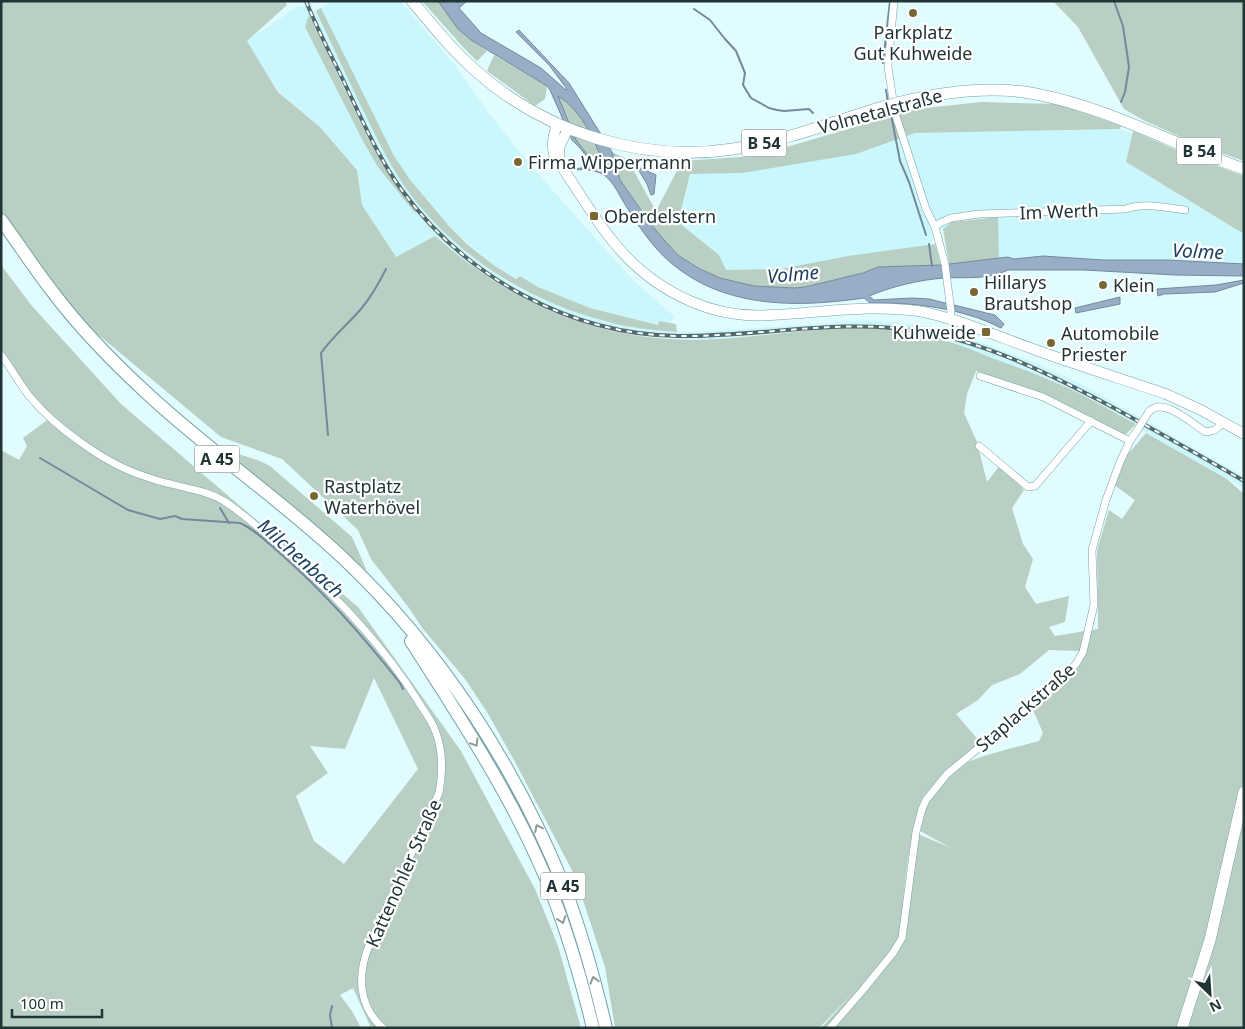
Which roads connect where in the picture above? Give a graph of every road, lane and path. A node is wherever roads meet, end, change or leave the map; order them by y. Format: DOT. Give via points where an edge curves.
graph roads {
  1 [pos="412,1"];
  2 [pos="894,1"];
  3 [pos="562,126"];
  4 [pos="1244,169"];
  5 [pos="1185,210"];
  6 [pos="1,220"];
  7 [pos="935,227"];
  8 [pos="1,231"];
  9 [pos="950,316"];
  10 [pos="1,355"];
  11 [pos="980,376"];
  12 [pos="1091,421"];
  13 [pos="1224,423"];
  14 [pos="1244,434"];
  15 [pos="1130,441"];
  16 [pos="979,446"];
  17 [pos="441,678"];
  18 [pos="454,698"];
  19 [pos="1244,792"];
  20 [pos="383,1028"];
  21 [pos="593,1028"];
  22 [pos="606,1028"];
  23 [pos="830,1028"];
  24 [pos="1182,1028"];
  1 -- 3 [label="main road, B 54" via="450,46 477,71 519,102"];
  2 -- 7 [label="street" via="888,67 894,112"];
  3 -- 4 [label="main road, Volmetalstraße / B 54" via="637,148 716,151 772,141 926,96 968,90 1003,90 1075,103"];
  3 -- 9 [label="street" via="558,153 562,167 624,255 663,288 696,304 728,313 770,316 892,309"];
  5 -- 7 [label="street, Im Werth" via="1131,207 978,214 951,218"];
  6 -- 17 [label="highway, A 45" via="52,292 94,341 154,400 346,560 417,636"];
  7 -- 9 [label="street" via="945,264"];
  8 -- 17 [label="highway, A 45" via="93,348 149,403 342,564 386,608"];
  9 -- 13 [label="street" via="1064,360 1166,394"];
  10 -- 20 [label="street, Kattenohler Straße" via="32,400 82,443 134,472 217,497 270,537 361,626 397,670 431,721 440,750 439,793 368,948 361,974 366,1005"];
  11 -- 12 [label="street" via="1043,397"];
  12 -- 15 [label="street"];
  12 -- 16 [label="street" via="1035,486 1028,486"];
  13 -- 14 [label="street"];
  13 -- 15 [label="street, Staplackstraße, bridge" via="1206,432 1168,408 1159,406 1148,413"];
  15 -- 23 [label="street, Staplackstraße" via="1106,499 1092,550 1094,604 1083,652 1061,679 947,774 926,800 916,832 902,938"];
  17 -- 18 [label="highway, A 45"];
  18 -- 21 [label="highway, A 45, one-way" via="537,859 562,920"];
  22 -- 18 [label="highway, A 45, one-way" via="579,928 550,853 497,752"];
  19 -- 24 [label="main road" via="1210,940"];
}
